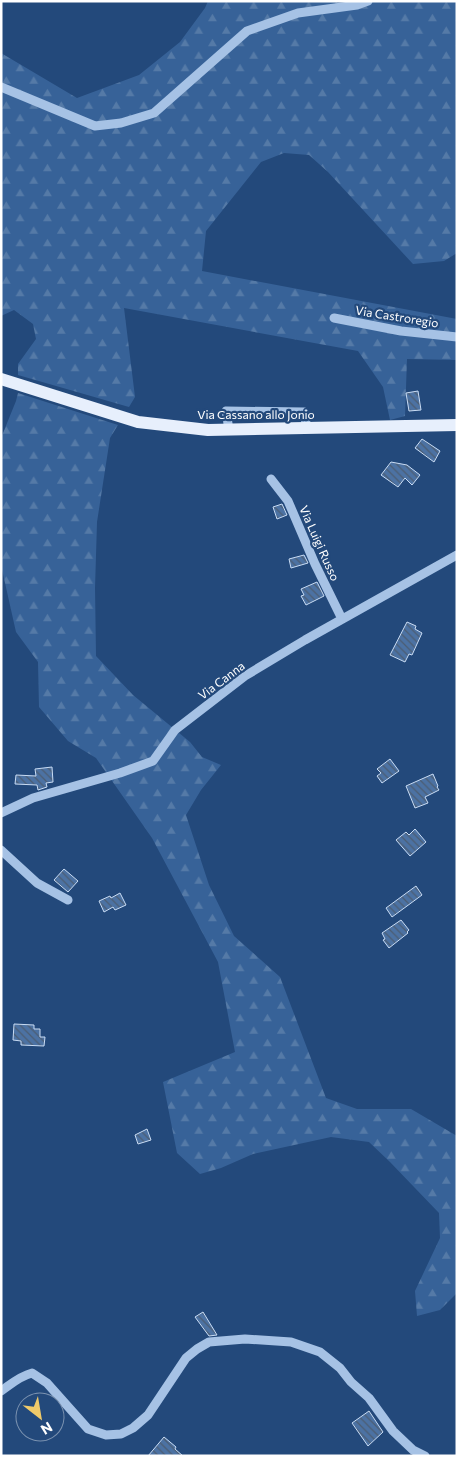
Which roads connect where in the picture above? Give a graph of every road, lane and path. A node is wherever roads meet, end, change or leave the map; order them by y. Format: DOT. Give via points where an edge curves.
graph roads {
  1 [pos="368,1"];
  2 [pos="1,87"];
  3 [pos="334,318"];
  4 [pos="457,337"];
  5 [pos="1,379"];
  6 [pos="457,425"];
  7 [pos="307,428"];
  8 [pos="229,430"];
  9 [pos="272,479"];
  10 [pos="457,555"];
  11 [pos="342,620"];
  12 [pos="1,813"];
  13 [pos="1,850"];
  14 [pos="68,900"];
  15 [pos="1,1391"];
  16 [pos="425,1456"];
  1 -- 2 [label="street" via="298,13 246,31 154,113 121,123 95,126"];
  3 -- 4 [label="street, Via Castroregio" via="401,332"];
  5 -- 8 [label="main road, Via Cassano allo Jonio" via="138,422"];
  6 -- 7 [label="main road, Via Cassano allo Jonio"];
  7 -- 8 [label="main road, Via Cassano allo Jonio"];
  7 -- 8 [label="street" via="304,412 226,411"];
  9 -- 11 [label="street, Via Luigi Russo" via="288,502"];
  10 -- 11 [label="street, Via Canna"];
  11 -- 12 [label="street, Via Canna" via="245,676 175,730 153,761 33,798"];
  13 -- 14 [label="street" via="37,883"];
  15 -- 16 [label="street" via="32,1373 47,1383 88,1429 106,1435 120,1434 148,1415 186,1358 209,1342 245,1339 292,1342 320,1352 340,1368 369,1398 393,1431"];
}
